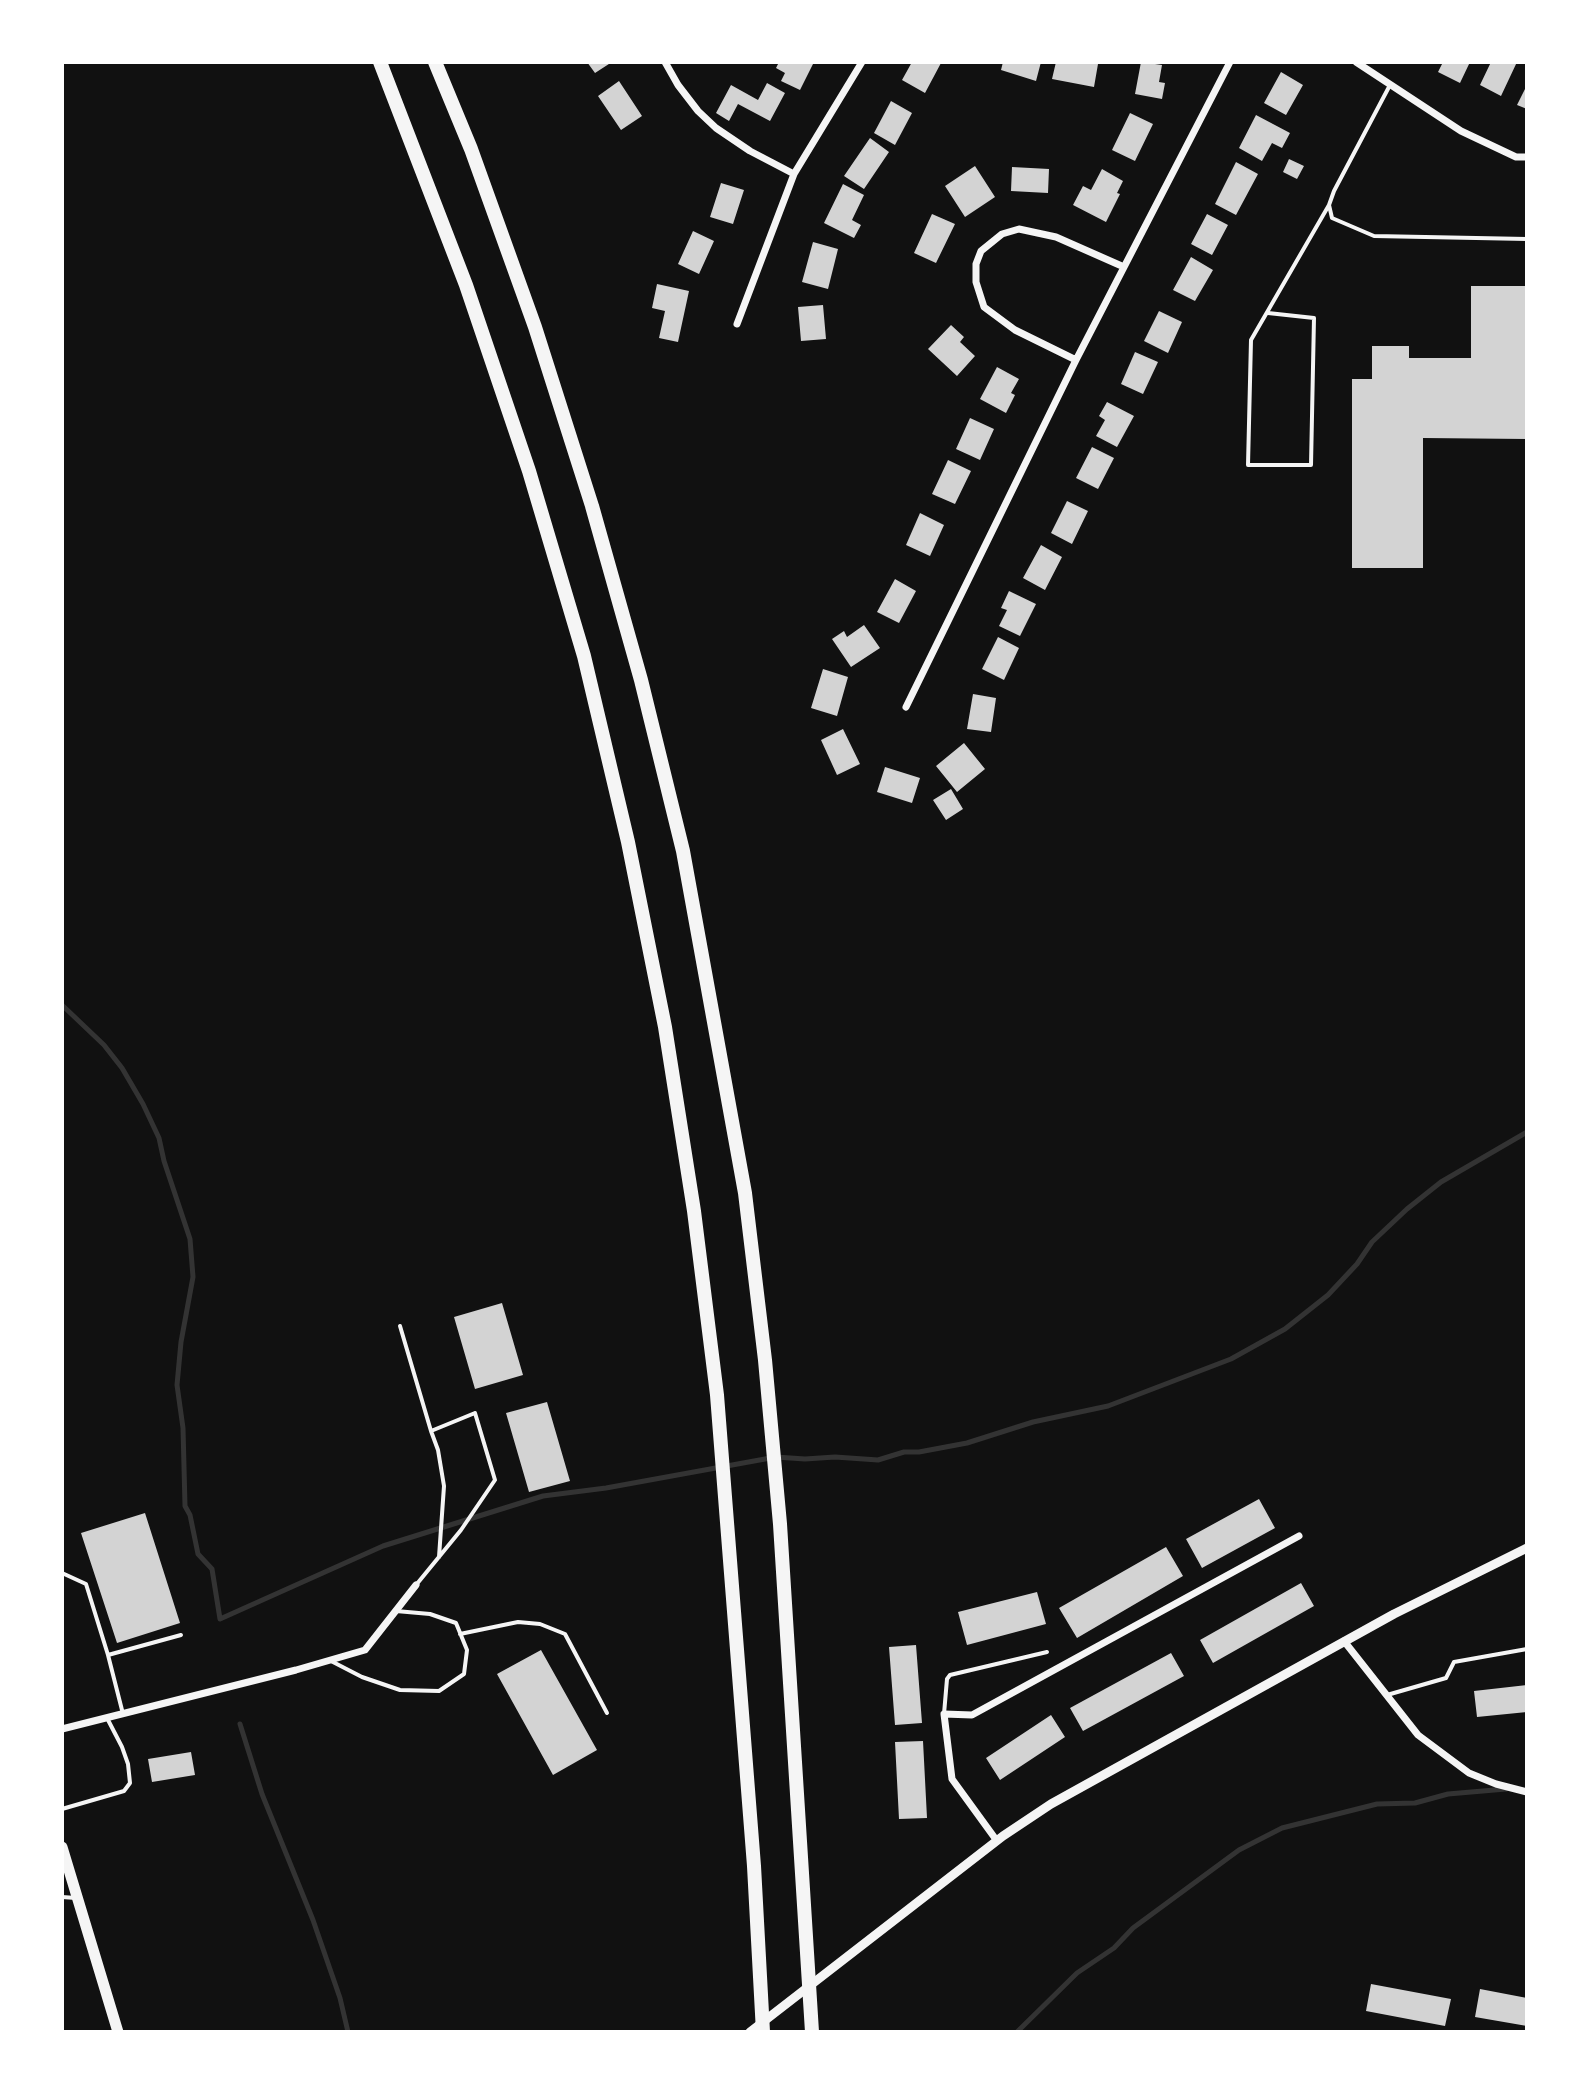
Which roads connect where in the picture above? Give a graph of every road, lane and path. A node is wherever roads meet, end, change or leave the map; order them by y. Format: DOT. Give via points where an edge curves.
graph roads {
  1 [pos="380,62"];
  2 [pos="435,62"];
  3 [pos="665,62"];
  4 [pos="862,62"];
  5 [pos="1230,62"];
  6 [pos="1356,62"];
  7 [pos="1390,85"];
  8 [pos="1527,157"];
  9 [pos="794,174"];
  10 [pos="1329,205"];
  11 [pos="1527,239"];
  12 [pos="1124,267"];
  13 [pos="1268,313"];
  14 [pos="737,324"];
  15 [pos="1076,360"];
  16 [pos="906,707"];
  17 [pos="400,1326"];
  18 [pos="431,1431"];
  19 [pos="1299,1536"];
  20 [pos="1527,1548"];
  21 [pos="439,1557"];
  22 [pos="62,1573"];
  23 [pos="416,1585"];
  24 [pos="396,1611"];
  25 [pos="460,1634"];
  26 [pos="181,1635"];
  27 [pos="1344,1641"];
  28 [pos="1527,1649"];
  29 [pos="1047,1652"];
  30 [pos="108,1655"];
  31 [pos="329,1660"];
  32 [pos="1387,1695"];
  33 [pos="607,1713"];
  34 [pos="123,1714"];
  35 [pos="944,1714"];
  36 [pos="107,1718"];
  37 [pos="62,1729"];
  38 [pos="1527,1792"];
  39 [pos="62,1809"];
  40 [pos="997,1841"];
  41 [pos="62,1847"];
  42 [pos="62,1897"];
  43 [pos="78,1899"];
  44 [pos="118,2032"];
  45 [pos="750,2032"];
  46 [pos="763,2032"];
  47 [pos="812,2032"];
  1 -- 46 [label="highway" via="466,285 584,656 665,1027 717,1395"];
  2 -- 47 [label="highway" via="535,327 592,506 683,851 745,1193 761,1330 780,1524"];
  3 -- 9 [label="street" via="716,128"];
  4 -- 9 [label="street"];
  5 -- 12 [label="street"];
  6 -- 7 [label="street"];
  7 -- 8 [label="street" via="1461,131 1516,157"];
  7 -- 10 [label="lane"];
  9 -- 14 [label="street"];
  10 -- 11 [label="lane" via="1332,218 1374,236"];
  10 -- 13 [label="lane"];
  12 -- 15 [label="street"];
  12 -- 15 [label="street" via="1056,237 1019,229 987,244 978,257 976,282 984,307 1015,330"];
  13 -- 13 [label="lane" via="1251,340 1248,465 1311,465 1314,318"];
  15 -- 16 [label="street"];
  17 -- 18 [label="lane"];
  18 -- 21 [label="lane" via="444,1486"];
  18 -- 21 [label="lane" via="475,1413 495,1480"];
  19 -- 35 [label="street" via="972,1715"];
  20 -- 27 [label="street"];
  21 -- 23 [label="lane"];
  22 -- 30 [label="lane" via="86,1584"];
  23 -- 24 [label="street"];
  24 -- 25 [label="lane" via="456,1623"];
  24 -- 31 [label="street" via="365,1650"];
  25 -- 31 [label="lane" via="467,1650 464,1674 439,1691 400,1690"];
  25 -- 33 [label="lane" via="518,1622 565,1634"];
  26 -- 30 [label="lane"];
  27 -- 32 [label="street"];
  27 -- 40 [label="street" via="1051,1804"];
  28 -- 32 [label="lane" via="1454,1662 1446,1678"];
  29 -- 35 [label="lane" via="950,1675"];
  30 -- 34 [label="lane"];
  31 -- 34 [label="street"];
  32 -- 38 [label="street" via="1418,1735 1469,1773"];
  34 -- 36 [label="street"];
  35 -- 40 [label="street" via="952,1779"];
  36 -- 37 [label="street"];
  36 -- 39 [label="lane" via="122,1747 130,1783 124,1791"];
  40 -- 45 [label="street"];
  41 -- 43 [label="main road"];
  42 -- 43 [label="lane"];
  43 -- 44 [label="main road"];
}
